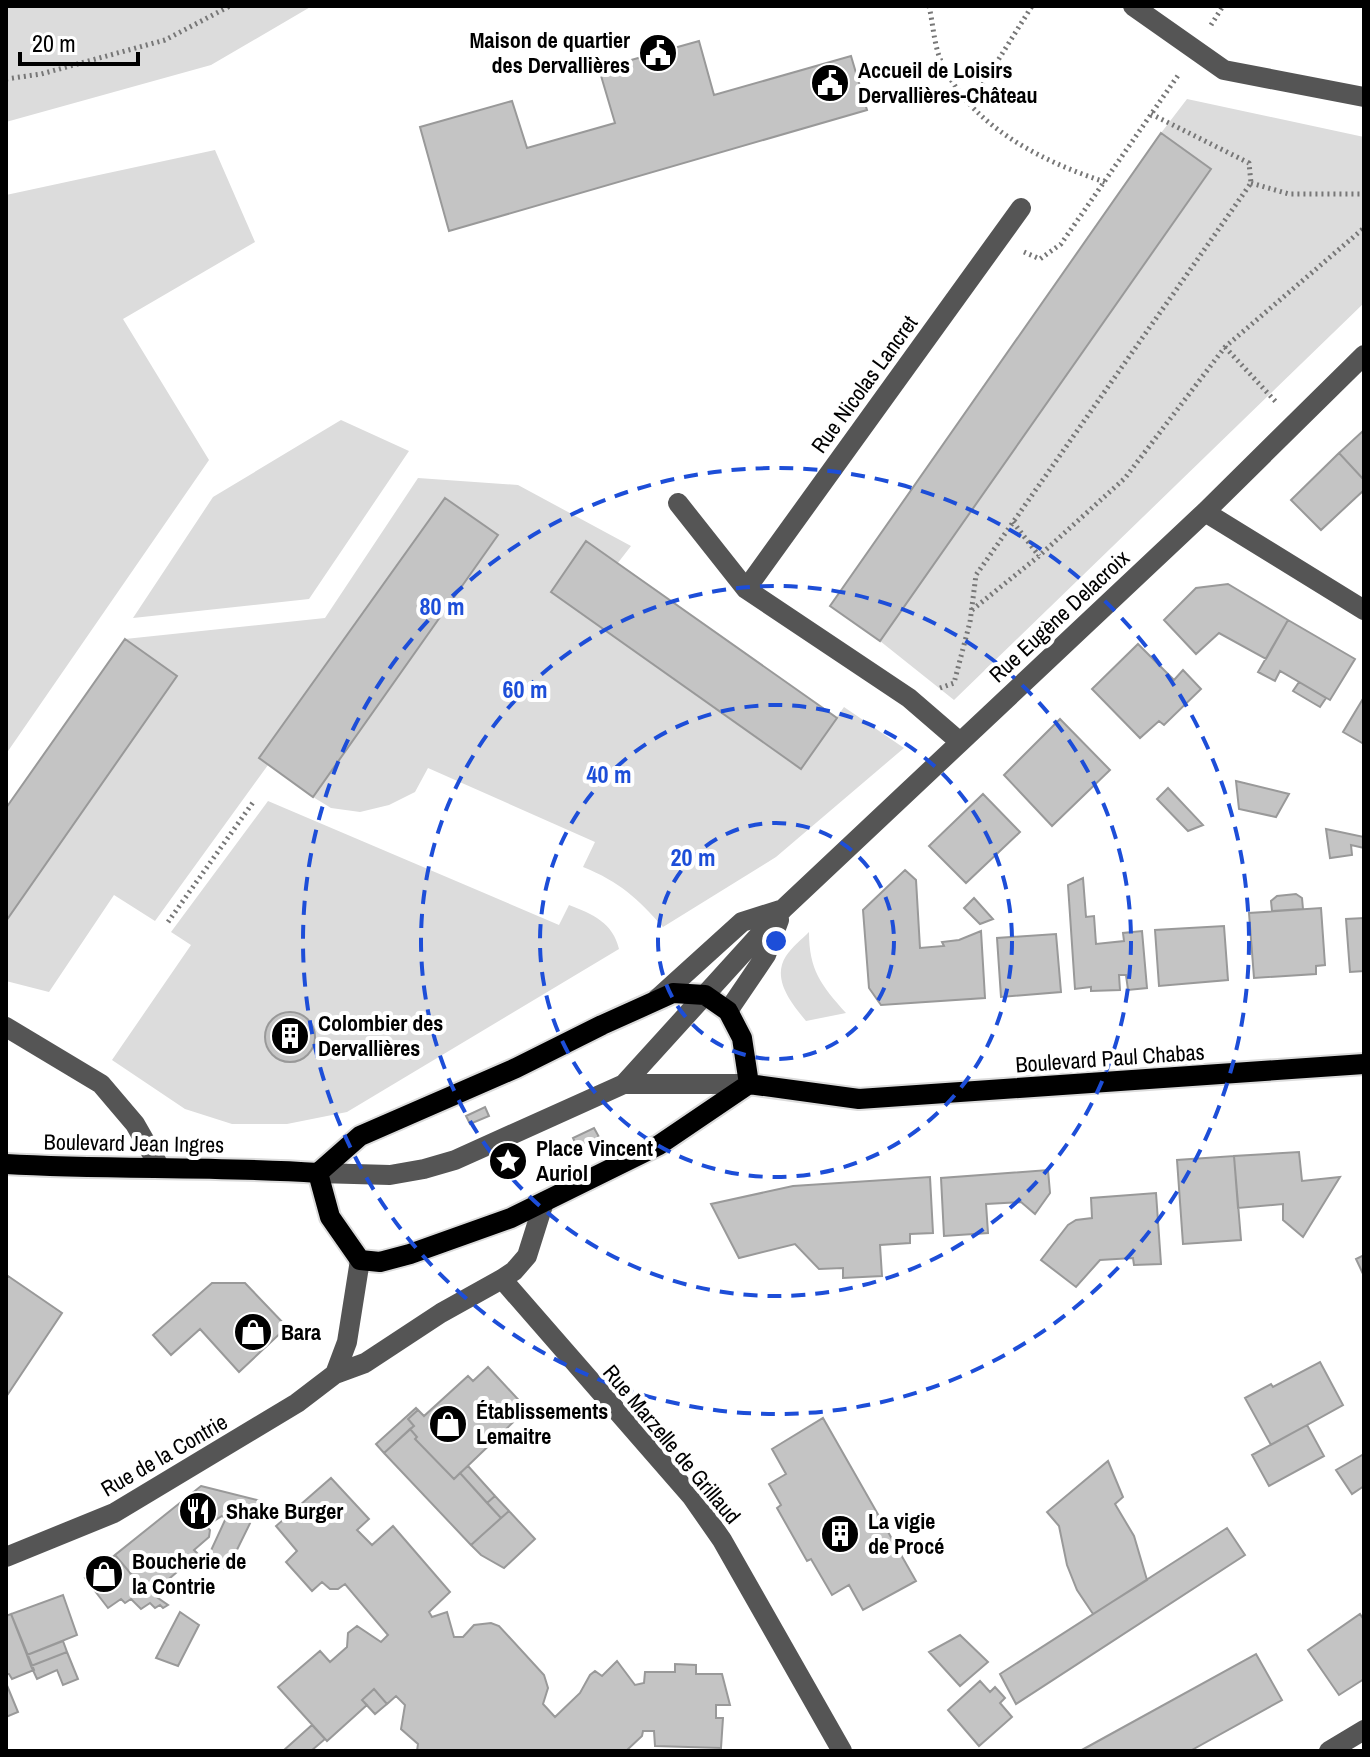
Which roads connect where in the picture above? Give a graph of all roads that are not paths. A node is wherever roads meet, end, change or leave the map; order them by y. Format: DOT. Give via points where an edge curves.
graph roads {
  1 [pos="1133,6"];
  2 [pos="1364,97"];
  3 [pos="1021,208"];
  4 [pos="1364,355"];
  5 [pos="678,503"];
  6 [pos="1205,512"];
  7 [pos="746,589"];
  8 [pos="1364,610"];
  9 [pos="960,742"];
  10 [pos="783,909"];
  11 [pos="705,995"];
  12 [pos="657,999"];
  13 [pos="728,1011"];
  14 [pos="6,1027"];
  15 [pos="1364,1064"];
  16 [pos="624,1084"];
  17 [pos="749,1084"];
  18 [pos="6,1164"];
  19 [pos="159,1166"];
  20 [pos="318,1173"];
  21 [pos="544,1202"];
  22 [pos="360,1260"];
  23 [pos="502,1279"];
  24 [pos="335,1374"];
  25 [pos="6,1557"];
  26 [pos="1364,1730"];
  27 [pos="842,1751"];
  28 [pos="1329,1751"];
  1 -- 2 [label="street" via="1224,70"];
  3 -- 7 [label="street, Rue Nicolas Lancret"];
  4 -- 6 [label="street, Rue Eugène Delacroix"];
  5 -- 7 [label="street"];
  6 -- 8 [label="street"];
  6 -- 9 [label="street, Rue Eugène Delacroix"];
  7 -- 9 [label="street" via="909,698"];
  9 -- 10 [label="street, Rue Eugène Delacroix"];
  10 -- 11 [label="street"];
  10 -- 12 [label="street" via="742,922"];
  10 -- 13 [label="street" via="766,955"];
  11 -- 12 [label="main road" via="673,993"];
  11 -- 13 [label="main road"];
  11 -- 16 [label="street"];
  12 -- 20 [label="main road" via="360,1136"];
  13 -- 17 [label="main road" via="742,1038"];
  14 -- 19 [label="street" via="101,1084 135,1124"];
  15 -- 17 [label="main road, Boulevard Paul Chabas" via="859,1099"];
  16 -- 17 [label="street"];
  16 -- 20 [label="street" via="455,1160 390,1175"];
  17 -- 21 [label="main road" via="659,1145"];
  18 -- 19 [label="main road, Boulevard Jean Ingres"];
  19 -- 20 [label="main road, Boulevard Jean Ingres"];
  20 -- 22 [label="main road" via="330,1217"];
  21 -- 22 [label="main road" via="410,1254 380,1262"];
  21 -- 23 [label="street" via="527,1256"];
  22 -- 24 [label="street" via="347,1342"];
  23 -- 24 [label="street" via="365,1363"];
  23 -- 27 [label="street, Rue Marzelle de Grillaud" via="692,1497"];
  24 -- 25 [label="street, Rue de la Contrie" via="297,1403 114,1513"];
  26 -- 28 [label="street"];
}
